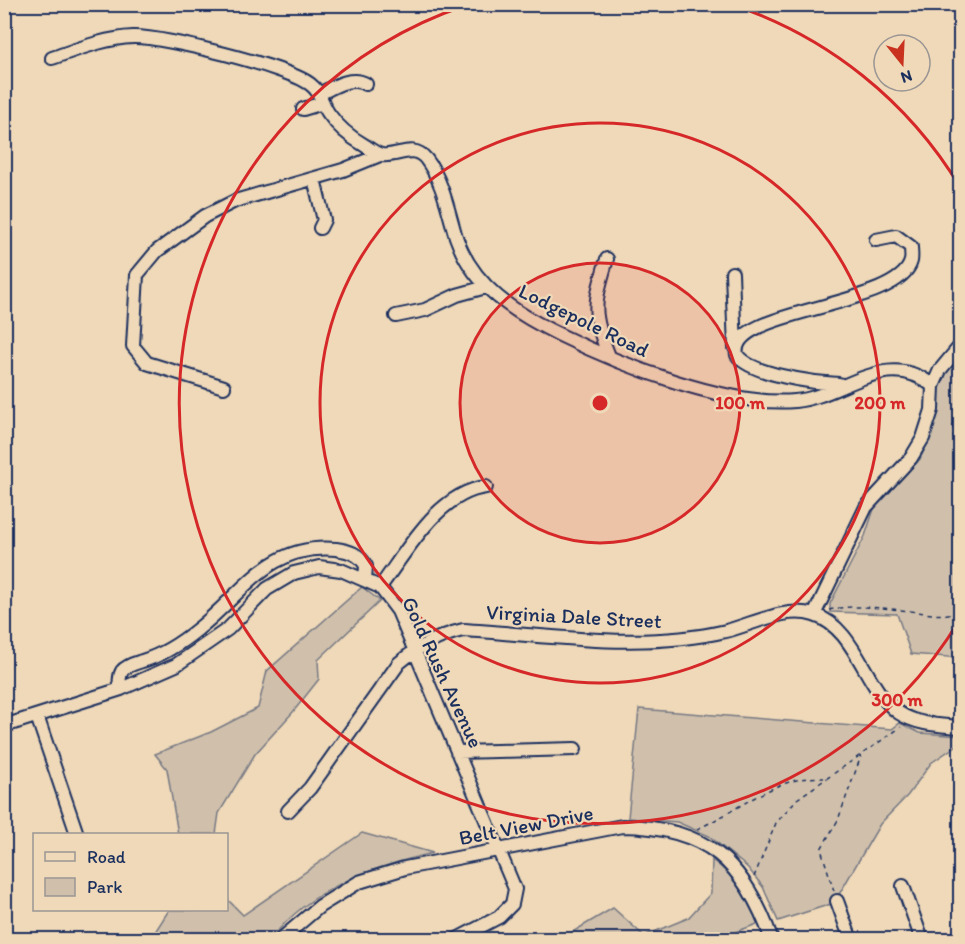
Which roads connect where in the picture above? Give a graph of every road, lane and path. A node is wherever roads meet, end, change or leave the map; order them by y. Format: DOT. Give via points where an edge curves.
graph roads {
  1 [pos="52,58"];
  2 [pos="366,84"];
  3 [pos="322,98"];
  4 [pos="303,109"];
  5 [pos="380,155"];
  6 [pos="314,179"];
  7 [pos="320,228"];
  8 [pos="876,240"];
  9 [pos="607,259"];
  10 [pos="732,273"];
  11 [pos="486,287"];
  12 [pos="396,316"];
  13 [pos="960,346"];
  14 [pos="736,349"];
  15 [pos="609,356"];
  16 [pos="843,384"];
  17 [pos="933,386"];
  18 [pos="224,387"];
  19 [pos="960,399"];
  20 [pos="486,488"];
  21 [pos="960,540"];
  22 [pos="365,580"];
  23 [pos="380,587"];
  24 [pos="960,611"];
  25 [pos="814,615"];
  26 [pos="414,650"];
  27 [pos="121,689"];
  28 [pos="37,716"];
  29 [pos="911,719"];
  30 [pos="4,726"];
  31 [pos="960,727"];
  32 [pos="575,749"];
  33 [pos="457,752"];
  34 [pos="862,754"];
  35 [pos="825,778"];
  36 [pos="288,811"];
  37 [pos="77,833"];
  38 [pos="683,834"];
  39 [pos="497,849"];
  40 [pos="754,877"];
  41 [pos="903,886"];
  42 [pos="837,900"];
  43 [pos="280,939"];
  44 [pos="455,939"];
  45 [pos="772,939"];
  46 [pos="851,939"];
  47 [pos="922,939"];
  1 -- 3 [label="street" via="125,37 150,37 257,63 307,82"];
  2 -- 3 [label="street" via="349,81"];
  3 -- 4 [label="street"];
  3 -- 5 [label="street" via="328,114 347,135"];
  5 -- 6 [label="street, Lodgepole Road"];
  5 -- 11 [label="street, Lodgepole Road" via="414,150 424,157 444,196 460,249"];
  6 -- 7 [label="street" via="324,220"];
  6 -- 18 [label="street, Lodgepole Road" via="235,201 205,216 157,251 137,275 133,346 147,363"];
  8 -- 14 [label="street" via="896,236 911,247 911,261 904,273 854,298 761,325 741,336"];
  9 -- 15 [label="street" via="595,309 596,324"];
  10 -- 14 [label="street"];
  11 -- 12 [label="street" via="425,310"];
  11 -- 15 [label="street, Lodgepole Road" via="504,304 532,320"];
  13 -- 17 [label="street" via="940,370"];
  14 -- 16 [label="street" via="740,360 782,376"];
  15 -- 16 [label="street, Lodgepole Road" via="657,377 754,399 797,401"];
  16 -- 17 [label="street, Lodgepole Road" via="898,372 920,375"];
  17 -- 25 [label="street" via="932,410 923,438 911,458 866,507"];
  19 -- 21 [label="path" via="953,427"];
  20 -- 23 [label="street" via="461,493 452,500"];
  22 -- 23 [label="street, Gold Rush Avenue"];
  22 -- 27 [label="street, Gold Rush Avenue" via="341,570 319,567 294,573 267,589 205,647 176,665"];
  22 -- 27 [label="street" via="366,566 354,554 328,549 291,553 256,574 184,640 155,657 128,666 120,677"];
  23 -- 26 [label="street, Gold Rush Avenue" via="398,611"];
  24 -- 25 [label="path" via="936,617 859,607"];
  25 -- 26 [label="street, Virginia Dale Street" via="791,612 726,631 654,642 463,630 442,635"];
  25 -- 29 [label="street" via="830,623 876,688 898,713"];
  26 -- 33 [label="street, Gold Rush Avenue"];
  26 -- 36 [label="street, Virginia Dale Street" via="399,663 310,788"];
  27 -- 28 [label="street, Gold Rush Avenue"];
  28 -- 30 [label="street, Gold Rush Avenue"];
  28 -- 37 [label="street"];
  29 -- 31 [label="street"];
  29 -- 34 [label="path"];
  32 -- 33 [label="street"];
  33 -- 39 [label="street, Gold Rush Avenue"];
  34 -- 35 [label="path"];
  34 -- 42 [label="path" via="838,820 821,849"];
  35 -- 38 [label="path" via="810,777 761,794 716,821"];
  35 -- 40 [label="path" via="797,799 776,823"];
  38 -- 39 [label="street, Belt View Drive" via="653,826 622,826"];
  38 -- 45 [label="street, Belt View Drive" via="717,851 750,887"];
  39 -- 43 [label="street, Belt View Drive" via="359,882 320,906"];
  39 -- 44 [label="street, Gold Rush Avenue" via="515,889 512,904 499,917"];
  41 -- 47 [label="street"];
  42 -- 46 [label="street"];
}
